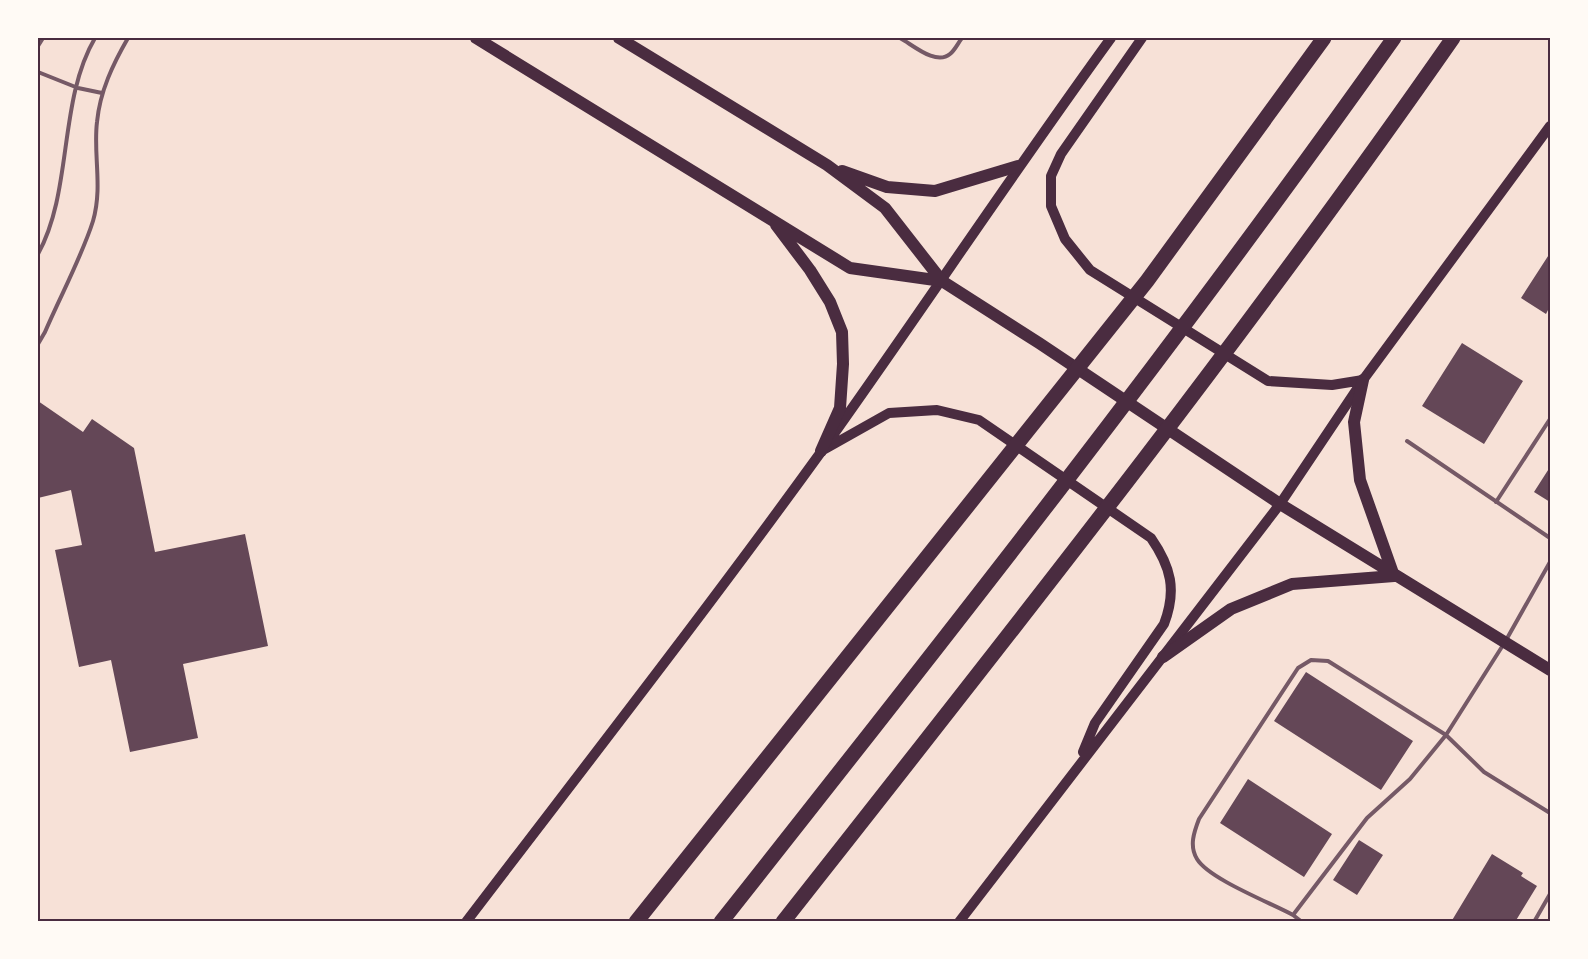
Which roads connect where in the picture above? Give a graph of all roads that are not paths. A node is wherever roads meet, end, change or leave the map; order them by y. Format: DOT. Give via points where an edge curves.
graph roads {
  1 [pos="43,38"];
  2 [pos="95,38"];
  3 [pos="128,38"];
  4 [pos="476,38"];
  5 [pos="619,38"];
  6 [pos="900,38"];
  7 [pos="962,38"];
  8 [pos="1111,38"];
  9 [pos="1142,38"];
  10 [pos="1324,38"];
  11 [pos="1394,38"];
  12 [pos="1453,38"];
  13 [pos="38,46"];
  14 [pos="38,72"];
  15 [pos="78,88"];
  16 [pos="102,93"];
  17 [pos="1550,126"];
  18 [pos="827,165"];
  19 [pos="1018,166"];
  20 [pos="771,219"];
  21 [pos="38,254"];
  22 [pos="942,281"];
  23 [pos="38,344"];
  24 [pos="1363,380"];
  25 [pos="1550,419"];
  26 [pos="1407,441"];
  27 [pos="822,451"];
  28 [pos="1496,502"];
  29 [pos="1280,504"];
  30 [pos="1550,538"];
  31 [pos="1550,562"];
  32 [pos="1394,576"];
  33 [pos="1505,642"];
  34 [pos="1163,657"];
  35 [pos="1550,667"];
  36 [pos="1446,735"];
  37 [pos="1079,762"];
  38 [pos="1550,812"];
  39 [pos="1550,894"];
  40 [pos="1293,915"];
  41 [pos="466,922"];
  42 [pos="636,922"];
  43 [pos="721,922"];
  44 [pos="783,922"];
  45 [pos="959,922"];
  46 [pos="1302,922"];
  47 [pos="1534,922"];
  1 -- 13 [label="lane"];
  2 -- 15 [label="lane" via="85,55"];
  3 -- 16 [label="lane"];
  4 -- 20 [label="main road"];
  5 -- 18 [label="main road"];
  6 -- 7 [label="lane" via="931,56 944,58 951,54"];
  8 -- 19 [label="main road"];
  9 -- 24 [label="main road" via="1061,154 1051,176 1051,206 1065,239 1090,270 1268,381 1332,385"];
  10 -- 42 [label="highway" via="1147,281"];
  11 -- 43 [label="highway" via="1021,541"];
  12 -- 44 [label="highway" via="1236,338 1062,567"];
  14 -- 15 [label="lane"];
  15 -- 16 [label="lane"];
  15 -- 21 [label="lane" via="69,119 56,204"];
  16 -- 23 [label="lane" via="97,124 99,174 93,220"];
  17 -- 24 [label="main road"];
  18 -- 19 [label="main road" via="887,187 935,191"];
  18 -- 22 [label="main road" via="885,208"];
  19 -- 22 [label="main road"];
  20 -- 22 [label="main road" via="850,268"];
  20 -- 27 [label="main road" via="810,270 842,332 840,408"];
  22 -- 27 [label="main road"];
  22 -- 29 [label="main road"];
  24 -- 29 [label="main road"];
  24 -- 32 [label="main road" via="1354,422 1360,480"];
  25 -- 28 [label="lane"];
  26 -- 28 [label="lane"];
  27 -- 37 [label="main road" via="889,413 936,410 979,420 1150,538 1161,552 1171,582 1171,605 1164,624 1095,723"];
  27 -- 41 [label="main road"];
  28 -- 30 [label="lane"];
  29 -- 32 [label="main road"];
  29 -- 34 [label="main road"];
  31 -- 33 [label="lane"];
  32 -- 33 [label="main road"];
  32 -- 34 [label="main road" via="1292,584 1231,609"];
  33 -- 35 [label="main road"];
  33 -- 36 [label="lane"];
  34 -- 37 [label="main road"];
  36 -- 38 [label="lane" via="1484,772"];
  36 -- 40 [label="lane" via="1410,779 1367,818"];
  36 -- 40 [label="lane" via="1328,661 1311,660 1298,668 1199,819 1192,838 1197,859 1213,874"];
  37 -- 45 [label="main road"];
  39 -- 47 [label="lane"];
  40 -- 46 [label="lane"];
}
